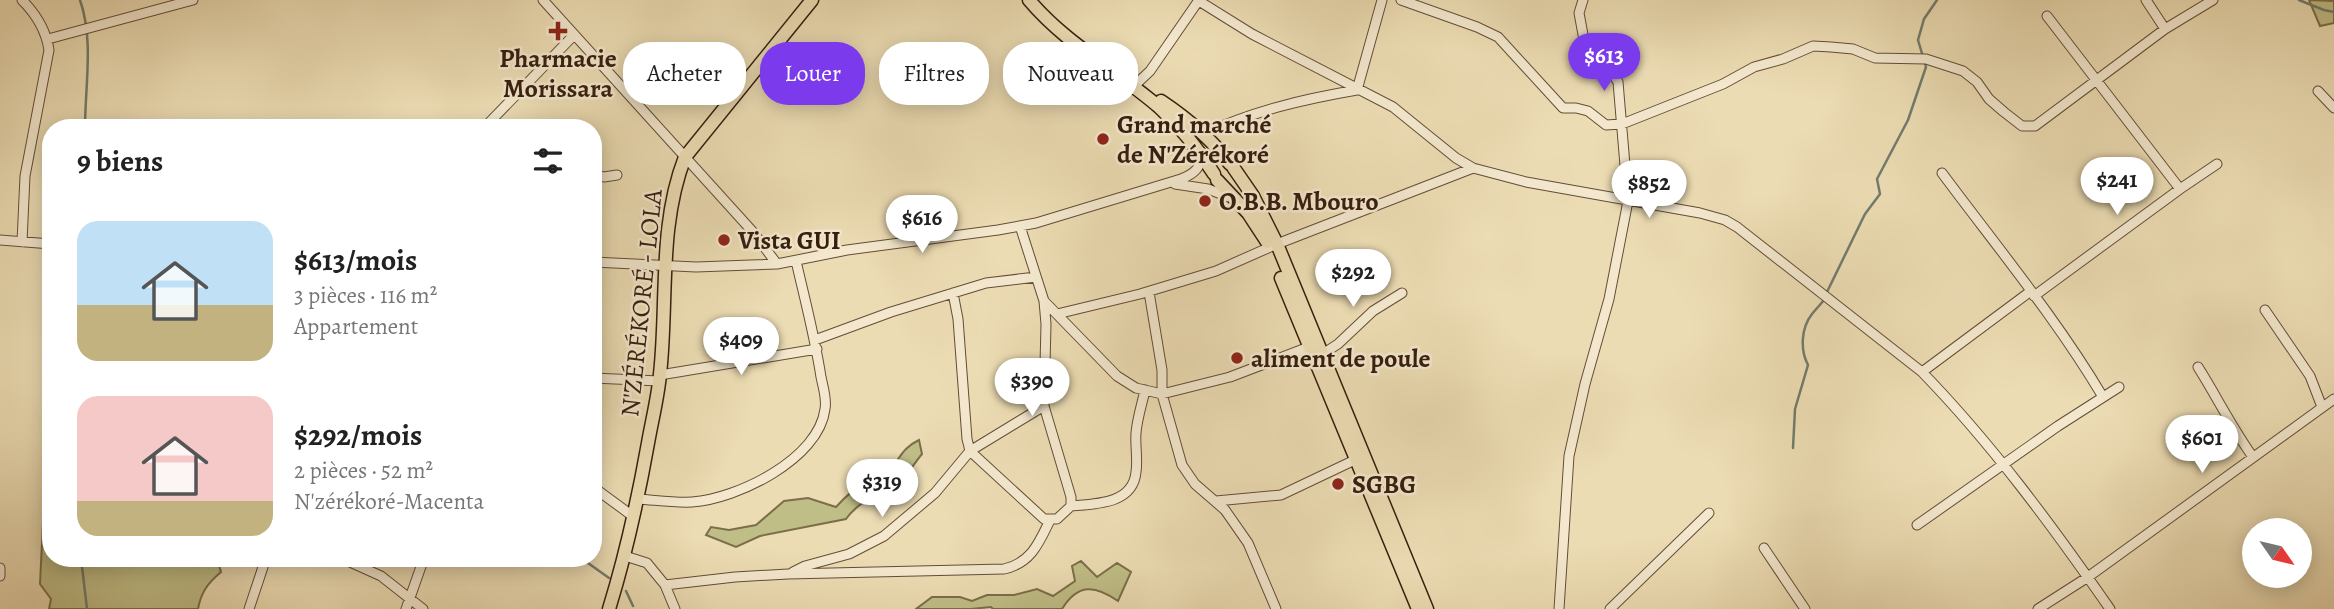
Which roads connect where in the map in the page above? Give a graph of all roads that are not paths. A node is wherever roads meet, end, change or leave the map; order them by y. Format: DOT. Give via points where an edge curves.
graph roads {
  1 [pos="22,0"];
  2 [pos="193,0"];
  3 [pos="543,0"];
  4 [pos="812,0"];
  5 [pos="1029,0"];
  6 [pos="1199,0"];
  7 [pos="1382,0"];
  8 [pos="1401,0"];
  9 [pos="1583,0"];
  10 [pos="2146,0"];
  11 [pos="2213,0"];
  12 [pos="2047,16"];
  13 [pos="2165,29"];
  14 [pos="574,35"];
  15 [pos="48,39"];
  16 [pos="1073,42"];
  17 [pos="2098,80"];
  18 [pos="1138,82"];
  19 [pos="1138,90"];
  20 [pos="1357,90"];
  21 [pos="1138,91"];
  22 [pos="2318,91"];
  23 [pos="2334,108"];
  24 [pos="493,119"];
  25 [pos="1622,124"];
  26 [pos="1204,134"];
  27 [pos="1198,148"];
  28 [pos="685,157"];
  29 [pos="2217,164"];
  30 [pos="1232,166"];
  31 [pos="1472,169"];
  32 [pos="1942,173"];
  33 [pos="617,175"];
  34 [pos="602,176"];
  35 [pos="1216,177"];
  36 [pos="1170,183"];
  37 [pos="2180,189"];
  38 [pos="1238,201"];
  39 [pos="1628,201"];
  40 [pos="1020,226"];
  41 [pos="0,240"];
  42 [pos="22,242"];
  43 [pos="42,243"];
  44 [pos="1273,246"];
  45 [pos="796,261"];
  46 [pos="602,262"];
  47 [pos="777,264"];
  48 [pos="666,265"];
  49 [pos="1035,277"];
  50 [pos="1149,292"];
  51 [pos="953,293"];
  52 [pos="1402,293"];
  53 [pos="2033,293"];
  54 [pos="1044,301"];
  55 [pos="2265,310"];
  56 [pos="1057,314"];
  57 [pos="816,344"];
  58 [pos="1316,349"];
  59 [pos="2199,367"];
  60 [pos="1922,372"];
  61 [pos="602,378"];
  62 [pos="660,378"];
  63 [pos="2119,387"];
  64 [pos="1145,390"];
  65 [pos="1162,394"];
  66 [pos="2103,397"];
  67 [pos="2334,399"];
  68 [pos="1044,406"];
  69 [pos="2322,407"];
  70 [pos="970,451"];
  71 [pos="2253,457"];
  72 [pos="1359,458"];
  73 [pos="2002,464"];
  74 [pos="602,494"];
  75 [pos="638,499"];
  76 [pos="1216,502"];
  77 [pos="1071,506"];
  78 [pos="1709,513"];
  79 [pos="634,517"];
  80 [pos="1050,520"];
  81 [pos="1917,525"];
  82 [pos="1764,548"];
  83 [pos="625,556"];
  84 [pos="263,567"];
  85 [pos="366,567"];
  86 [pos="421,567"];
  87 [pos="0,568"];
  88 [pos="788,574"];
  89 [pos="0,576"];
  90 [pos="2088,578"];
  91 [pos="666,585"];
  92 [pos="407,604"];
  93 [pos="249,609"];
  94 [pos="423,609"];
  95 [pos="609,609"];
  96 [pos="675,609"];
  97 [pos="1276,609"];
  98 [pos="1418,609"];
  99 [pos="1427,609"];
  100 [pos="1559,609"];
  101 [pos="1610,609"];
  102 [pos="1805,609"];
  103 [pos="2038,609"];
  104 [pos="2110,609"];
  1 -- 15 [label="street"];
  2 -- 15 [label="street"];
  3 -- 14 [label="street"];
  4 -- 28 [label="highway, N'ZÉRÉKORÉ - LOLA"];
  5 -- 16 [label="highway"];
  6 -- 18 [label="street"];
  6 -- 20 [label="street"];
  7 -- 20 [label="street"];
  8 -- 25 [label="street" via="1498,37 1563,108 1588,111 1606,125"];
  9 -- 25 [label="street" via="1579,13 1584,40 1618,82"];
  10 -- 13 [label="street"];
  11 -- 13 [label="street"];
  12 -- 17 [label="street"];
  13 -- 17 [label="street"];
  14 -- 24 [label="street"];
  14 -- 28 [label="street"];
  15 -- 42 [label="street" via="25,176"];
  17 -- 25 [label="street" via="2035,126 2022,126 1963,71 1926,59 1875,58 1853,49 1813,46"];
  17 -- 37 [label="street"];
  19 -- 26 [label="highway"];
  20 -- 26 [label="street" via="1264,110"];
  20 -- 31 [label="street" via="1393,107"];
  21 -- 27 [label="highway"];
  22 -- 23 [label="street"];
  25 -- 39 [label="street"];
  26 -- 30 [label="highway"];
  27 -- 35 [label="highway"];
  27 -- 36 [label="street" via="1201,160 1195,172"];
  28 -- 47 [label="street"];
  28 -- 48 [label="highway, N'ZÉRÉKORÉ - LOLA" via="674,193"];
  29 -- 37 [label="street"];
  30 -- 35 [label="highway" via="1230,180"];
  30 -- 44 [label="highway" via="1253,197"];
  31 -- 39 [label="street"];
  31 -- 44 [label="street"];
  32 -- 53 [label="street"];
  33 -- 34 [label="street"];
  35 -- 38 [label="highway"];
  36 -- 38 [label="street" via="1208,189"];
  36 -- 40 [label="street"];
  37 -- 53 [label="street"];
  38 -- 44 [label="highway"];
  39 -- 60 [label="street" via="1725,220"];
  39 -- 100 [label="street" via="1609,299 1569,456"];
  40 -- 45 [label="street"];
  40 -- 49 [label="street"];
  41 -- 42 [label="street"];
  42 -- 43 [label="street"];
  44 -- 50 [label="street" via="1216,271"];
  44 -- 58 [label="highway"];
  45 -- 47 [label="street"];
  45 -- 57 [label="street"];
  46 -- 48 [label="street"];
  47 -- 48 [label="street"];
  48 -- 62 [label="highway, N'ZÉRÉKORÉ - LOLA"];
  49 -- 51 [label="street"];
  49 -- 54 [label="street"];
  50 -- 56 [label="street"];
  50 -- 65 [label="street"];
  51 -- 57 [label="street" via="891,312"];
  51 -- 70 [label="street"];
  52 -- 58 [label="street" via="1373,311 1338,344"];
  53 -- 60 [label="street"];
  53 -- 66 [label="street"];
  54 -- 56 [label="street"];
  54 -- 68 [label="street"];
  55 -- 69 [label="street" via="2309,376"];
  56 -- 64 [label="street" via="1117,376"];
  57 -- 62 [label="street"];
  57 -- 75 [label="street" via="826,407 813,441 794,458 746,488 718,496 692,502"];
  58 -- 65 [label="street"];
  58 -- 72 [label="highway"];
  59 -- 71 [label="street"];
  60 -- 73 [label="street"];
  61 -- 62 [label="street"];
  62 -- 75 [label="highway, N'ZÉRÉKORÉ - LOLA"];
  63 -- 66 [label="street"];
  64 -- 65 [label="street"];
  64 -- 77 [label="street" via="1132,487 1115,500"];
  65 -- 76 [label="street" via="1182,465"];
  66 -- 73 [label="street"];
  67 -- 69 [label="street"];
  68 -- 70 [label="street"];
  68 -- 77 [label="street"];
  69 -- 71 [label="street"];
  70 -- 80 [label="street"];
  70 -- 88 [label="street" via="936,493 884,536 849,554"];
  71 -- 90 [label="street"];
  72 -- 76 [label="street" via="1281,495"];
  72 -- 98 [label="highway"];
  72 -- 99 [label="highway"];
  73 -- 81 [label="street"];
  73 -- 90 [label="street"];
  74 -- 79 [label="street"];
  75 -- 79 [label="highway, N'ZÉRÉKORÉ - LOLA"];
  76 -- 97 [label="street" via="1248,543"];
  77 -- 80 [label="street"];
  78 -- 101 [label="street"];
  79 -- 83 [label="highway, N'ZÉRÉKORÉ - LOLA"];
  80 -- 88 [label="street" via="1029,558 1012,567"];
  82 -- 102 [label="street"];
  83 -- 91 [label="street" via="646,563"];
  83 -- 95 [label="highway, N'ZÉRÉKORÉ - LOLA"];
  84 -- 93 [label="street"];
  85 -- 92 [label="street"];
  86 -- 92 [label="street"];
  87 -- 89 [label="street"];
  88 -- 91 [label="street"];
  90 -- 103 [label="street"];
  90 -- 104 [label="street"];
  91 -- 96 [label="street"];
  92 -- 94 [label="street"];
}
